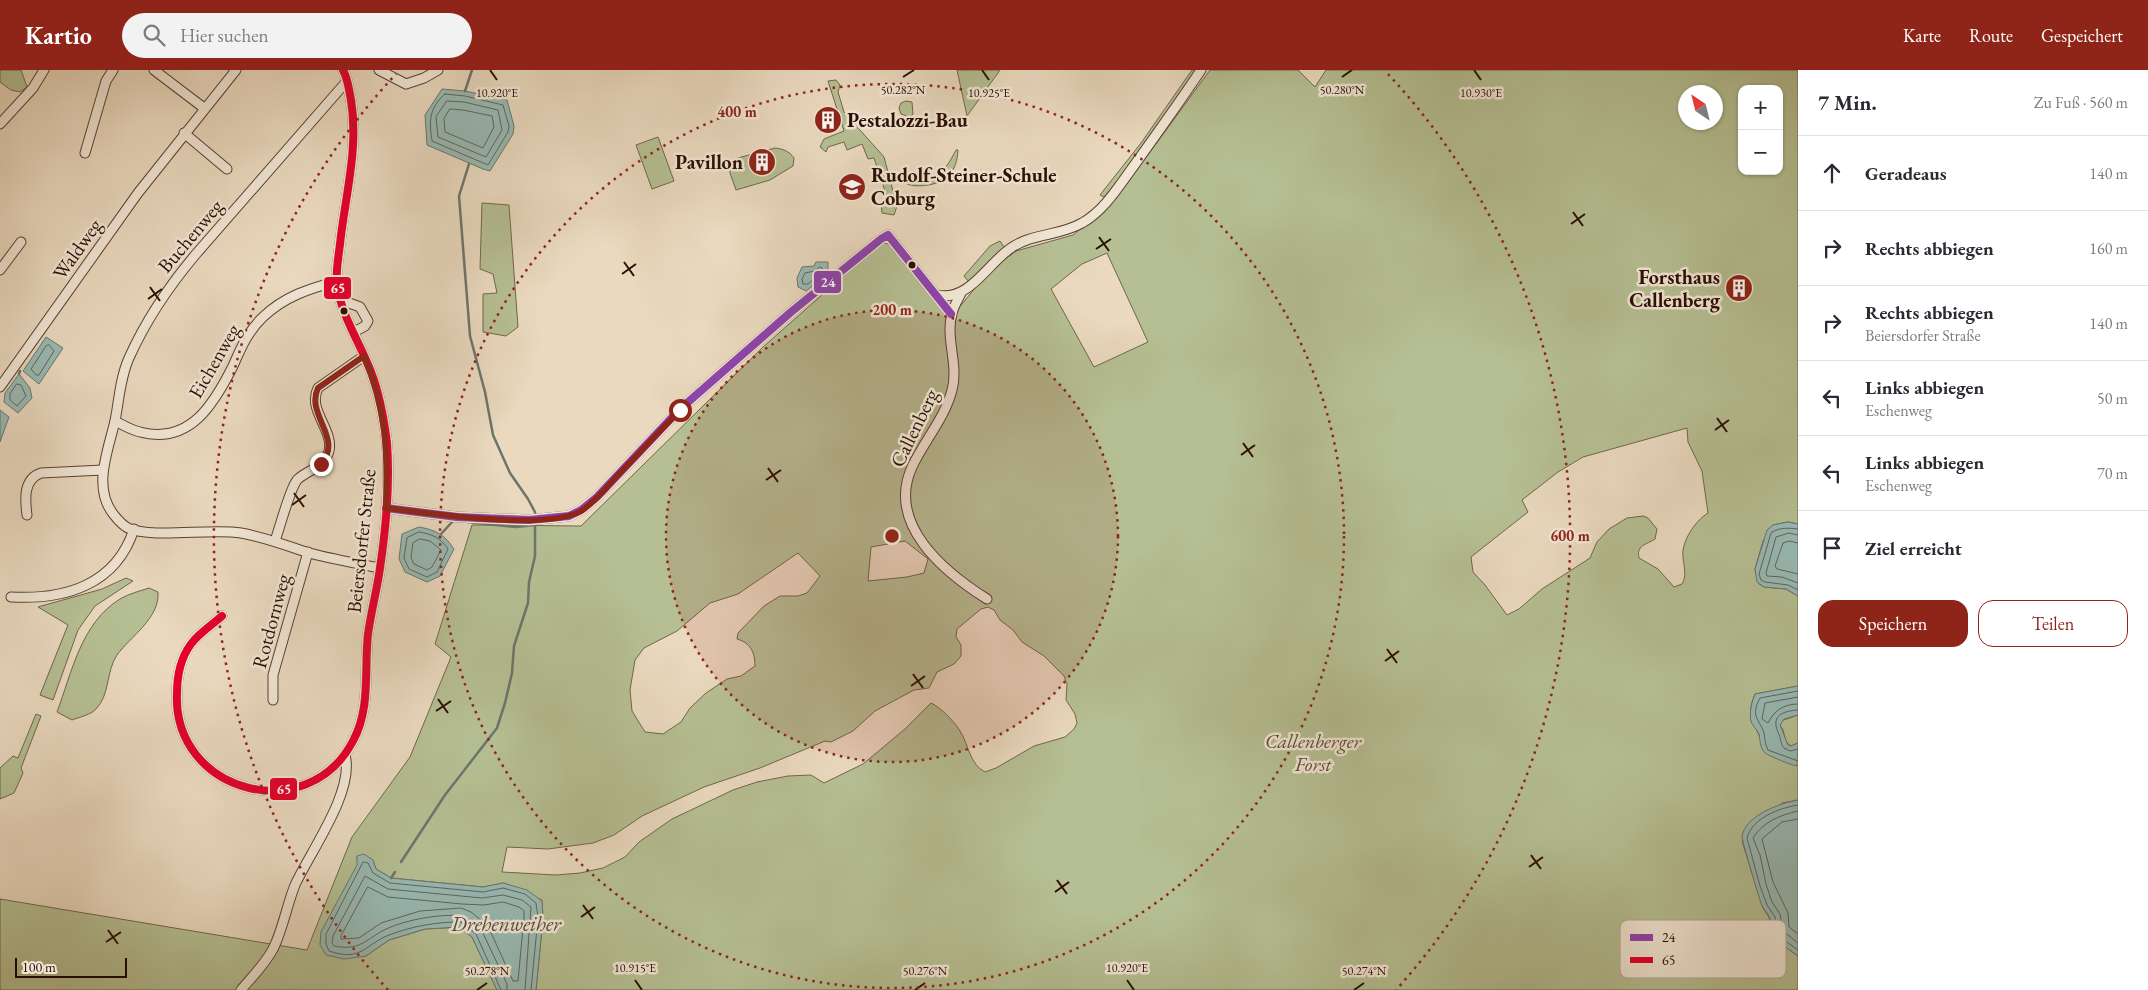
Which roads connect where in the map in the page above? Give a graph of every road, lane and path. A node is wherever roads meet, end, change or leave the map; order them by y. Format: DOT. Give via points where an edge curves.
graph roads {
  1 [pos="44,70"];
  2 [pos="113,70"];
  3 [pos="154,70"];
  4 [pos="236,70"];
  5 [pos="343,70"];
  6 [pos="379,70"];
  7 [pos="438,70"];
  8 [pos="1201,70"];
  9 [pos="347,81"];
  10 [pos="204,108"];
  11 [pos="0,124"];
  12 [pos="184,133"];
  13 [pos="85,153"];
  14 [pos="227,169"];
  15 [pos="21,242"];
  16 [pos="0,270"];
  17 [pos="337,281"];
  18 [pos="961,293"];
  19 [pos="937,295"];
  20 [pos="341,300"];
  21 [pos="952,314"];
  22 [pos="354,332"];
  23 [pos="364,356"];
  24 [pos="0,387"];
  25 [pos="115,421"];
  26 [pos="103,470"];
  27 [pos="386,508"];
  28 [pos="27,515"];
  29 [pos="134,529"];
  30 [pos="274,541"];
  31 [pos="308,552"];
  32 [pos="380,568"];
  33 [pos="11,597"];
  34 [pos="987,599"];
  35 [pos="222,616"];
  36 [pos="273,700"];
  37 [pos="345,755"];
  38 [pos="242,990"];
  1 -- 11 [label="street" via="33,88"];
  2 -- 13 [label="street" via="106,81"];
  3 -- 10 [label="street"];
  4 -- 10 [label="street, Waldweg"];
  5 -- 9 [label="street, Beiersdorfer Straße"];
  6 -- 7 [label="street" via="406,84"];
  8 -- 18 [label="street" via="1126,176 1094,215 1069,229 1029,239 1012,247"];
  9 -- 17 [label="street, Beiersdorfer Straße" via="354,140"];
  9 -- 25 [label="street, Buchenweg" via="164,295 128,361"];
  10 -- 12 [label="street, Waldweg"];
  12 -- 14 [label="street"];
  12 -- 24 [label="street, Waldweg"];
  15 -- 16 [label="street"];
  17 -- 20 [label="street, Beiersdorfer Straße"];
  17 -- 25 [label="street, Eichenweg" via="291,296 262,318 246,338 215,400 201,418 186,428 154,434 139,432"];
  18 -- 19 [label="street"];
  18 -- 21 [label="street"];
  19 -- 21 [label="street"];
  19 -- 27 [label="street" via="888,235 791,312 680,410 581,510 569,516 529,520 457,517"];
  20 -- 22 [label="street, Beiersdorfer Straße"];
  20 -- 22 [label="street" via="360,307 368,321 366,326"];
  21 -- 34 [label="street, Callenberg" via="952,389 938,422 912,467 905,500 915,532 940,564"];
  22 -- 23 [label="street, Beiersdorfer Straße"];
  23 -- 27 [label="street, Beiersdorfer Straße" via="376,387 386,434"];
  23 -- 30 [label="street" via="318,388 315,404 329,450 321,464 295,482"];
  25 -- 26 [label="street, Buchenweg"];
  26 -- 28 [label="street" via="35,476 28,485"];
  26 -- 29 [label="street, Buchenweg" via="104,494 110,510 119,521"];
  27 -- 32 [label="street, Beiersdorfer Straße"];
  29 -- 30 [label="street, Buchenweg" via="156,532 214,530"];
  29 -- 33 [label="street" via="116,565 90,583 50,597"];
  30 -- 31 [label="street, Buchenweg"];
  31 -- 32 [label="street, Buchenweg"];
  31 -- 36 [label="street, Rotdornweg" via="273,675"];
  32 -- 37 [label="street, Beiersdorfer Straße" via="368,634 366,700 354,740"];
  35 -- 37 [label="street" via="192,643 184,655 177,678 176,703 181,728 202,761 224,779 261,792 273,792 319,779"];
  37 -- 38 [label="street" via="347,774 344,785 295,886 274,949"];
}
